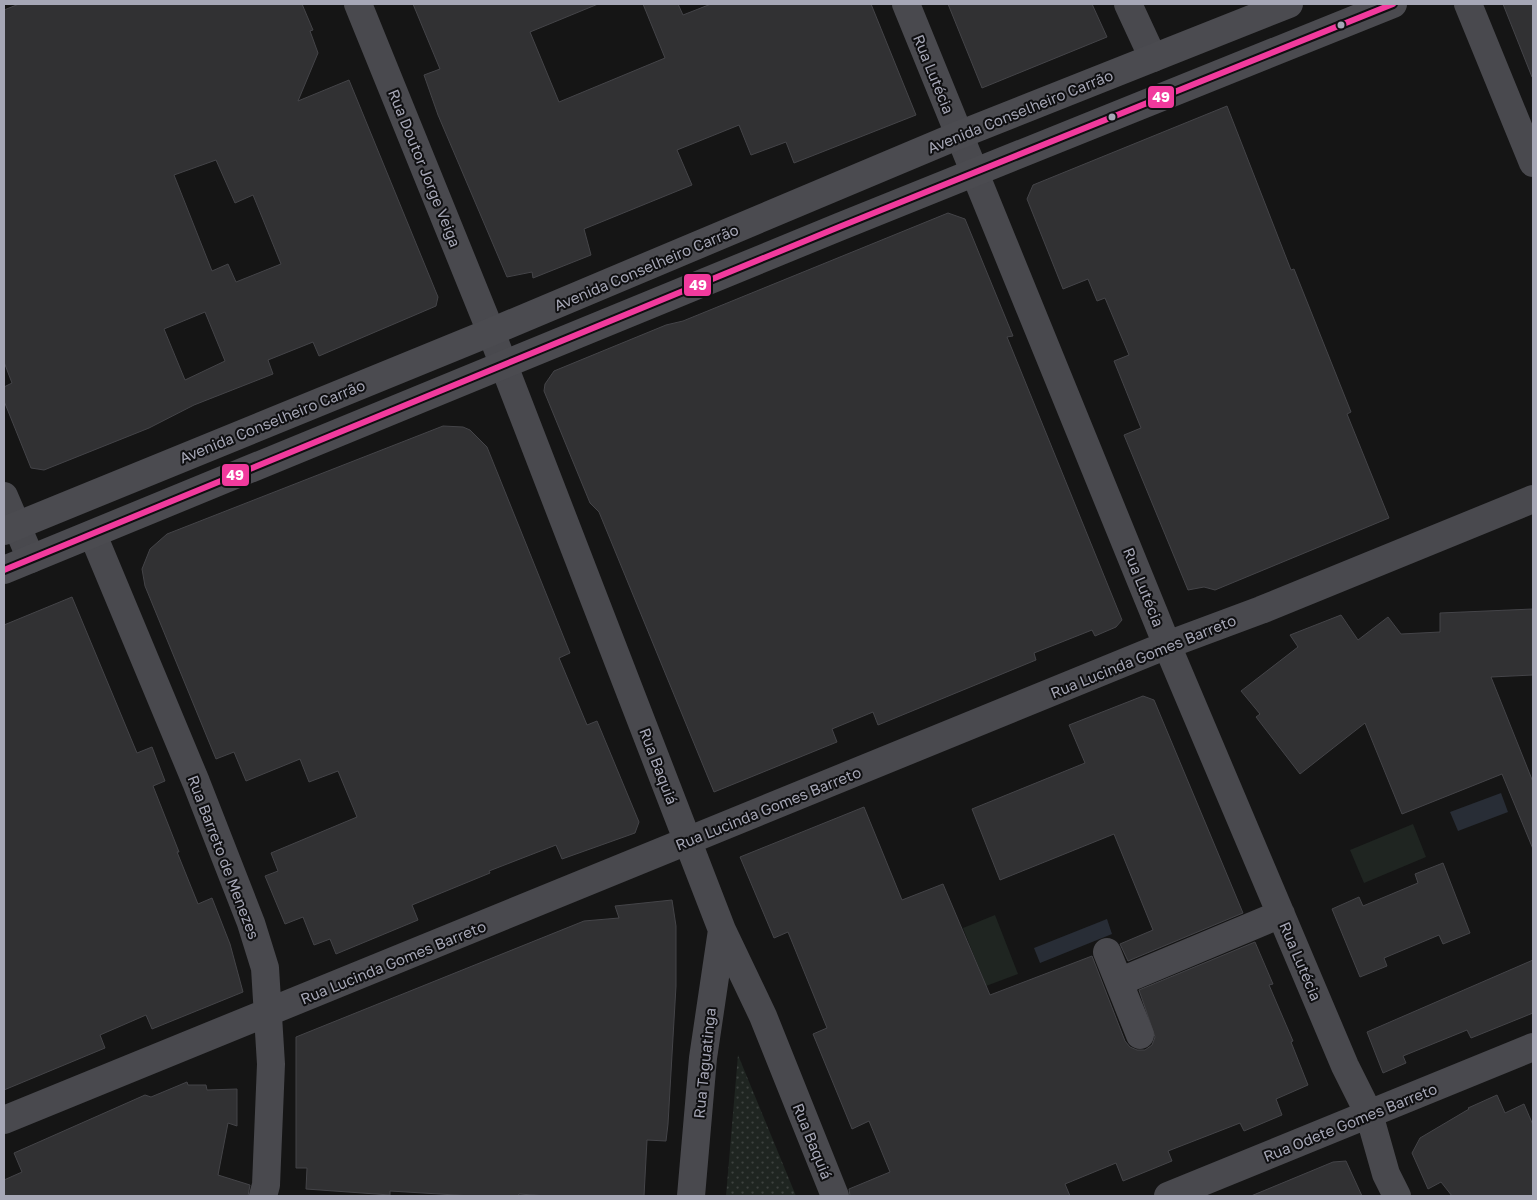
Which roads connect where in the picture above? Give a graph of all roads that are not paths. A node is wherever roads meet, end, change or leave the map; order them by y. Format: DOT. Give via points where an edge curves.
graph roads {
  1 [pos="358,4"];
  2 [pos="906,4"];
  3 [pos="1128,4"];
  4 [pos="1289,4"];
  5 [pos="1393,4"];
  6 [pos="1468,4"];
  7 [pos="1153,58"];
  8 [pos="959,136"];
  9 [pos="1533,163"];
  10 [pos="974,173"];
  11 [pos="491,332"];
  12 [pos="504,366"];
  13 [pos="4,496"];
  14 [pos="1533,499"];
  15 [pos="10,528"];
  16 [pos="93,535"];
  17 [pos="31,559"];
  18 [pos="4,570"];
  19 [pos="1167,645"];
  20 [pos="688,842"];
  21 [pos="1281,914"];
  22 [pos="722,930"];
  23 [pos="1108,952"];
  24 [pos="1119,982"];
  25 [pos="269,1013"];
  26 [pos="1140,1035"];
  27 [pos="1533,1047"];
  28 [pos="1369,1114"];
  29 [pos="4,1120"];
  30 [pos="264,1196"];
  31 [pos="691,1196"];
  32 [pos="835,1196"];
  33 [pos="1168,1196"];
  34 [pos="1398,1196"];
  1 -- 11 [label="street, Rua Doutor Jorge Veiga"];
  2 -- 8 [label="street, Rua Lutécia"];
  3 -- 7 [label="street"];
  4 -- 7 [label="main road, Avenida Conselheiro Carrão"];
  5 -- 10 [label="main road"];
  6 -- 9 [label="street"];
  7 -- 8 [label="main road, Avenida Conselheiro Carrão"];
  8 -- 10 [label="street, Rua Lutécia"];
  8 -- 11 [label="main road, Avenida Conselheiro Carrão"];
  10 -- 12 [label="main road"];
  10 -- 19 [label="street, Rua Lutécia"];
  11 -- 12 [label="street, Rua Baquiá"];
  11 -- 15 [label="main road, Avenida Conselheiro Carrão"];
  12 -- 16 [label="main road"];
  12 -- 20 [label="street, Rua Baquiá"];
  13 -- 15 [label="street"];
  14 -- 19 [label="street, Rua Lucinda Gomes Barreto"];
  15 -- 17 [label="street"];
  16 -- 17 [label="main road"];
  16 -- 25 [label="street, Rua Barreto de Menezes" via="251,923 265,968"];
  17 -- 18 [label="main road"];
  19 -- 20 [label="street, Rua Lucinda Gomes Barreto"];
  19 -- 21 [label="street, Rua Lutécia"];
  20 -- 22 [label="street, Rua Baquiá"];
  20 -- 25 [label="street, Rua Lucinda Gomes Barreto"];
  21 -- 24 [label="street"];
  21 -- 28 [label="street, Rua Lutécia"];
  22 -- 31 [label="street, Rua Taguatinga" via="702,1058"];
  22 -- 32 [label="street, Rua Baquiá" via="763,1016"];
  23 -- 24 [label="street"];
  24 -- 26 [label="street"];
  25 -- 29 [label="street, Rua Lucinda Gomes Barreto"];
  25 -- 30 [label="street, Rua Barreto de Menezes" via="271,1073"];
  27 -- 28 [label="street, Rua Odete Gomes Barreto"];
  28 -- 33 [label="street, Rua Odete Gomes Barreto"];
  28 -- 34 [label="street, Rua Lutécia" via="1386,1174"];
}
